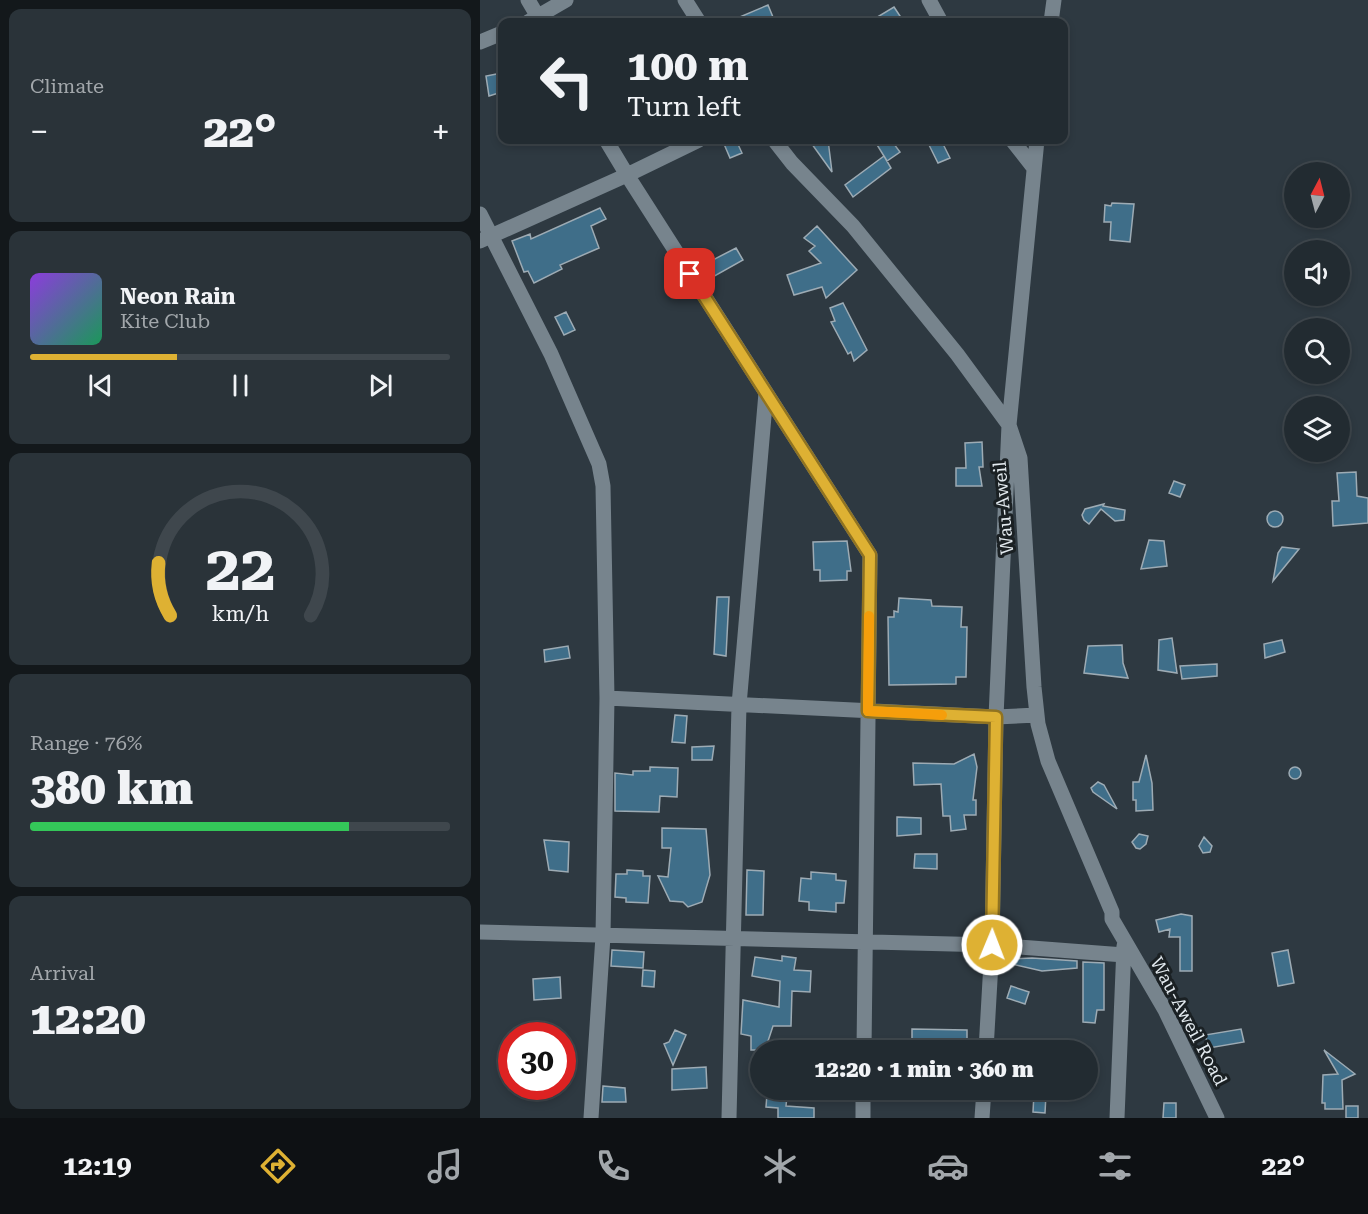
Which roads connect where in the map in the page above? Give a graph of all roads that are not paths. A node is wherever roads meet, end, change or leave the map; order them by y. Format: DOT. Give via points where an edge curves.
graph roads {
  1 [pos="528,0"];
  2 [pos="566,0"];
  3 [pos="685,0"];
  4 [pos="929,0"];
  5 [pos="1054,0"];
  6 [pos="535,18"];
  7 [pos="540,18"];
  8 [pos="696,18"];
  9 [pos="936,18"];
  10 [pos="1052,18"];
  11 [pos="498,35"];
  12 [pos="480,42"];
  13 [pos="608,144"];
  14 [pos="691,144"];
  15 [pos="778,144"];
  16 [pos="1015,144"];
  17 [pos="1037,144"];
  18 [pos="1034,168"];
  19 [pos="627,176"];
  20 [pos="480,214"];
  21 [pos="485,239"];
  22 [pos="766,393"];
  23 [pos="1009,425"];
  24 [pos="607,698"];
  25 [pos="739,705"];
  26 [pos="868,711"];
  27 [pos="1037,715"];
  28 [pos="996,717"];
  29 [pos="480,932"];
  30 [pos="603,936"];
  31 [pos="735,939"];
  32 [pos="866,942"];
  33 [pos="992,945"];
  34 [pos="1124,949"];
  35 [pos="864,1040"];
  36 [pos="987,1040"];
  37 [pos="863,1100"];
  38 [pos="983,1100"];
  39 [pos="591,1118"];
  40 [pos="729,1118"];
  41 [pos="863,1118"];
  42 [pos="982,1118"];
  43 [pos="1117,1118"];
  44 [pos="1217,1118"];
  1 -- 6 [label="street"];
  2 -- 7 [label="street"];
  3 -- 8 [label="street"];
  4 -- 9 [label="street"];
  5 -- 10 [label="street"];
  11 -- 12 [label="street"];
  13 -- 19 [label="street"];
  14 -- 19 [label="street"];
  15 -- 23 [label="street, Wau-Aweil" via="853,226"];
  16 -- 18 [label="street"];
  17 -- 18 [label="street"];
  18 -- 23 [label="street"];
  19 -- 21 [label="street"];
  19 -- 22 [label="street"];
  20 -- 21 [label="street"];
  21 -- 24 [label="street" via="551,354 599,464 604,508"];
  22 -- 25 [label="street"];
  22 -- 26 [label="street" via="870,555"];
  23 -- 27 [label="street, Wau-Aweil" via="1020,458"];
  23 -- 28 [label="street"];
  24 -- 25 [label="street"];
  24 -- 30 [label="street"];
  25 -- 26 [label="street"];
  25 -- 31 [label="street"];
  26 -- 28 [label="street"];
  26 -- 32 [label="street"];
  27 -- 28 [label="street"];
  27 -- 34 [label="street, Wau-Aweil" via="1048,761"];
  28 -- 33 [label="street"];
  29 -- 30 [label="street"];
  30 -- 31 [label="street"];
  30 -- 39 [label="street"];
  31 -- 32 [label="street"];
  31 -- 40 [label="street"];
  32 -- 33 [label="street"];
  32 -- 35 [label="street"];
  33 -- 34 [label="street"];
  33 -- 36 [label="street"];
  34 -- 43 [label="street"];
  34 -- 44 [label="street, Wau-Aweil Road" via="1165,1010"];
  37 -- 41 [label="street"];
  38 -- 42 [label="street"];
}
